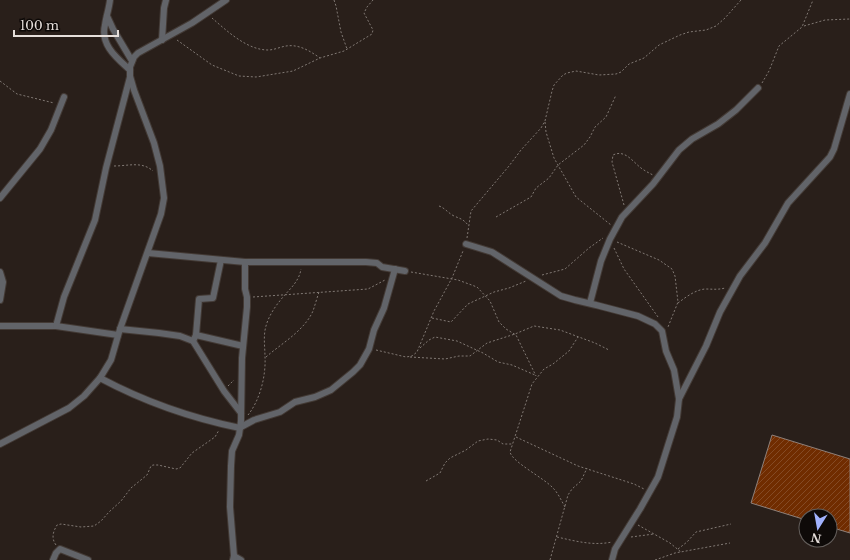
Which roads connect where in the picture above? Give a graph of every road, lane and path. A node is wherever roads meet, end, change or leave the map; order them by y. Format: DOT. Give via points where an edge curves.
graph roads {
  1 [pos="110,0"];
  2 [pos="166,0"];
  3 [pos="226,0"];
  4 [pos="334,0"];
  5 [pos="373,0"];
  6 [pos="741,0"];
  7 [pos="813,0"];
  8 [pos="208,13"];
  9 [pos="107,16"];
  10 [pos="850,19"];
  11 [pos="802,27"];
  12 [pos="170,35"];
  13 [pos="162,40"];
  14 [pos="347,50"];
  15 [pos="320,58"];
  16 [pos="132,61"];
  17 [pos="130,73"];
  18 [pos="0,82"];
  19 [pos="758,88"];
  20 [pos="850,94"];
  21 [pos="616,96"];
  22 [pos="64,98"];
  23 [pos="60,106"];
  24 [pos="545,121"];
  25 [pos="558,165"];
  26 [pos="106,168"];
  27 [pos="162,175"];
  28 [pos="658,177"];
  29 [pos="0,198"];
  30 [pos="439,206"];
  31 [pos="624,216"];
  32 [pos="496,217"];
  33 [pos="469,225"];
  34 [pos="613,234"];
  35 [pos="466,244"];
  36 [pos="148,253"];
  37 [pos="221,260"];
  38 [pos="245,262"];
  39 [pos="303,262"];
  40 [pos="405,271"];
  41 [pos="0,272"];
  42 [pos="395,272"];
  43 [pos="452,278"];
  44 [pos="533,278"];
  45 [pos="735,285"];
  46 [pos="319,292"];
  47 [pos="285,294"];
  48 [pos="486,296"];
  49 [pos="247,297"];
  50 [pos="0,300"];
  51 [pos="590,303"];
  52 [pos="678,304"];
  53 [pos="431,318"];
  54 [pos="660,320"];
  55 [pos="0,326"];
  56 [pos="56,326"];
  57 [pos="668,327"];
  58 [pos="119,332"];
  59 [pos="515,334"];
  60 [pos="578,337"];
  61 [pos="195,338"];
  62 [pos="243,346"];
  63 [pos="369,349"];
  64 [pos="419,349"];
  65 [pos="477,350"];
  66 [pos="609,350"];
  67 [pos="409,357"];
  68 [pos="266,358"];
  69 [pos="241,372"];
  70 [pos="537,376"];
  71 [pos="100,378"];
  72 [pos="224,391"];
  73 [pos="679,399"];
  74 [pos="241,413"];
  75 [pos="222,424"];
  76 [pos="241,425"];
  77 [pos="515,437"];
  78 [pos="0,444"];
  79 [pos="512,444"];
  80 [pos="587,468"];
  81 [pos="426,481"];
  82 [pos="650,492"];
  83 [pos="565,507"];
  84 [pos="633,521"];
  85 [pos="731,524"];
  86 [pos="654,534"];
  87 [pos="556,537"];
  88 [pos="622,540"];
  89 [pos="730,543"];
  90 [pos="60,549"];
  91 [pos="678,549"];
  92 [pos="681,552"];
  93 [pos="233,558"];
  94 [pos="53,560"];
  95 [pos="88,560"];
  96 [pos="241,560"];
  97 [pos="550,560"];
  98 [pos="612,560"];
  99 [pos="655,560"];
  1 -- 9 [label="street"];
  2 -- 13 [label="street"];
  3 -- 8 [label="street"];
  4 -- 14 [label="path"];
  5 -- 14 [label="path" via="364,13 373,30 372,34"];
  6 -- 24 [label="path" via="716,26 680,35 660,45 644,58 629,64 621,72 599,75 576,71 562,75 554,85"];
  7 -- 11 [label="path"];
  8 -- 12 [label="street"];
  8 -- 15 [label="path" via="234,35 255,47 267,50 297,46"];
  9 -- 16 [label="street"];
  9 -- 17 [label="street" via="104,27 106,44"];
  10 -- 11 [label="path" via="825,20"];
  11 -- 19 [label="path" via="779,46 769,71"];
  12 -- 13 [label="street"];
  12 -- 15 [label="path" via="212,65 243,77 290,72"];
  13 -- 16 [label="street" via="138,53"];
  14 -- 15 [label="path"];
  16 -- 17 [label="street"];
  17 -- 26 [label="street"];
  17 -- 27 [label="street"];
  18 -- 23 [label="path" via="17,94"];
  19 -- 28 [label="street" via="736,110 679,150"];
  20 -- 45 [label="street" via="830,157 788,203 765,243"];
  21 -- 25 [label="path" via="606,117 595,127 588,141"];
  22 -- 23 [label="street"];
  23 -- 29 [label="street" via="40,149"];
  24 -- 25 [label="path" via="546,132"];
  24 -- 33 [label="path" via="536,136 521,150 472,210"];
  25 -- 32 [label="path" via="531,197"];
  25 -- 34 [label="path" via="576,197 607,222"];
  26 -- 27 [label="path" via="129,164 146,166"];
  26 -- 56 [label="street" via="92,226 64,296"];
  27 -- 36 [label="street" via="163,204"];
  28 -- 31 [label="street"];
  28 -- 31 [label="path" via="642,169 626,155 613,155 612,162 624,205"];
  30 -- 33 [label="path"];
  31 -- 34 [label="street"];
  33 -- 35 [label="path"];
  34 -- 44 [label="path" via="589,248 564,270"];
  34 -- 51 [label="street" via="601,262"];
  34 -- 52 [label="path" via="619,243 659,260 672,269"];
  34 -- 54 [label="path" via="618,259"];
  35 -- 43 [label="path"];
  35 -- 44 [label="street" via="492,252"];
  36 -- 37 [label="street"];
  36 -- 58 [label="street"];
  37 -- 38 [label="street"];
  37 -- 61 [label="street" via="213,297 199,299"];
  38 -- 39 [label="street"];
  38 -- 49 [label="street"];
  39 -- 42 [label="street" via="373,262"];
  39 -- 47 [label="path" via="297,281"];
  40 -- 42 [label="street"];
  40 -- 43 [label="path"];
  41 -- 50 [label="street" via="3,282"];
  42 -- 46 [label="path" via="368,288"];
  42 -- 63 [label="street"];
  43 -- 48 [label="path" via="477,287"];
  43 -- 53 [label="path"];
  44 -- 48 [label="path"];
  44 -- 51 [label="street" via="561,296"];
  45 -- 52 [label="path" via="716,290 704,289"];
  45 -- 73 [label="street"];
  46 -- 47 [label="path"];
  46 -- 68 [label="path" via="305,323"];
  47 -- 49 [label="path"];
  47 -- 68 [label="path" via="266,326"];
  48 -- 53 [label="path" via="468,304 451,322"];
  48 -- 59 [label="path" via="499,322"];
  49 -- 62 [label="street"];
  51 -- 73 [label="street" via="638,316 660,328 673,367"];
  52 -- 57 [label="path"];
  53 -- 64 [label="path"];
  55 -- 56 [label="street"];
  56 -- 58 [label="street"];
  58 -- 61 [label="street" via="159,333"];
  58 -- 71 [label="street" via="111,360"];
  59 -- 60 [label="path" via="536,326 560,330"];
  59 -- 65 [label="path" via="494,340"];
  59 -- 70 [label="path"];
  60 -- 66 [label="path"];
  60 -- 70 [label="path" via="569,351"];
  61 -- 62 [label="street"];
  61 -- 72 [label="street"];
  62 -- 69 [label="street"];
  63 -- 67 [label="path"];
  63 -- 76 [label="street" via="360,365 331,390 295,402 280,412"];
  64 -- 65 [label="path" via="428,340 437,337 457,341"];
  64 -- 67 [label="path"];
  65 -- 67 [label="path" via="470,356 445,359"];
  65 -- 70 [label="path" via="498,362"];
  68 -- 76 [label="path" via="260,393"];
  69 -- 72 [label="path"];
  69 -- 74 [label="street"];
  70 -- 77 [label="path" via="530,389"];
  71 -- 75 [label="street" via="152,403"];
  71 -- 78 [label="street" via="69,408"];
  72 -- 74 [label="street"];
  73 -- 82 [label="street" via="678,417 658,477"];
  74 -- 76 [label="street"];
  75 -- 76 [label="street"];
  75 -- 90 [label="path" via="215,437 192,453 180,468 151,466 148,475 131,488 94,526 57,525 53,539"];
  76 -- 93 [label="street" via="232,451 231,466"];
  77 -- 79 [label="path"];
  77 -- 80 [label="path"];
  79 -- 81 [label="path" via="503,444 491,439 481,440 450,458 440,473"];
  79 -- 83 [label="path" via="510,455 553,488"];
  80 -- 82 [label="path"];
  80 -- 83 [label="path" via="581,481 568,495"];
  82 -- 84 [label="street"];
  83 -- 87 [label="path"];
  84 -- 86 [label="path"];
  84 -- 88 [label="street"];
  85 -- 91 [label="path" via="696,532"];
  86 -- 88 [label="path"];
  86 -- 91 [label="path"];
  87 -- 88 [label="path" via="598,544"];
  87 -- 97 [label="path"];
  88 -- 98 [label="street" via="615,549"];
  89 -- 92 [label="path"];
  90 -- 94 [label="street"];
  90 -- 95 [label="street"];
  91 -- 92 [label="path"];
  92 -- 99 [label="path"];
  93 -- 96 [label="street"];
}
